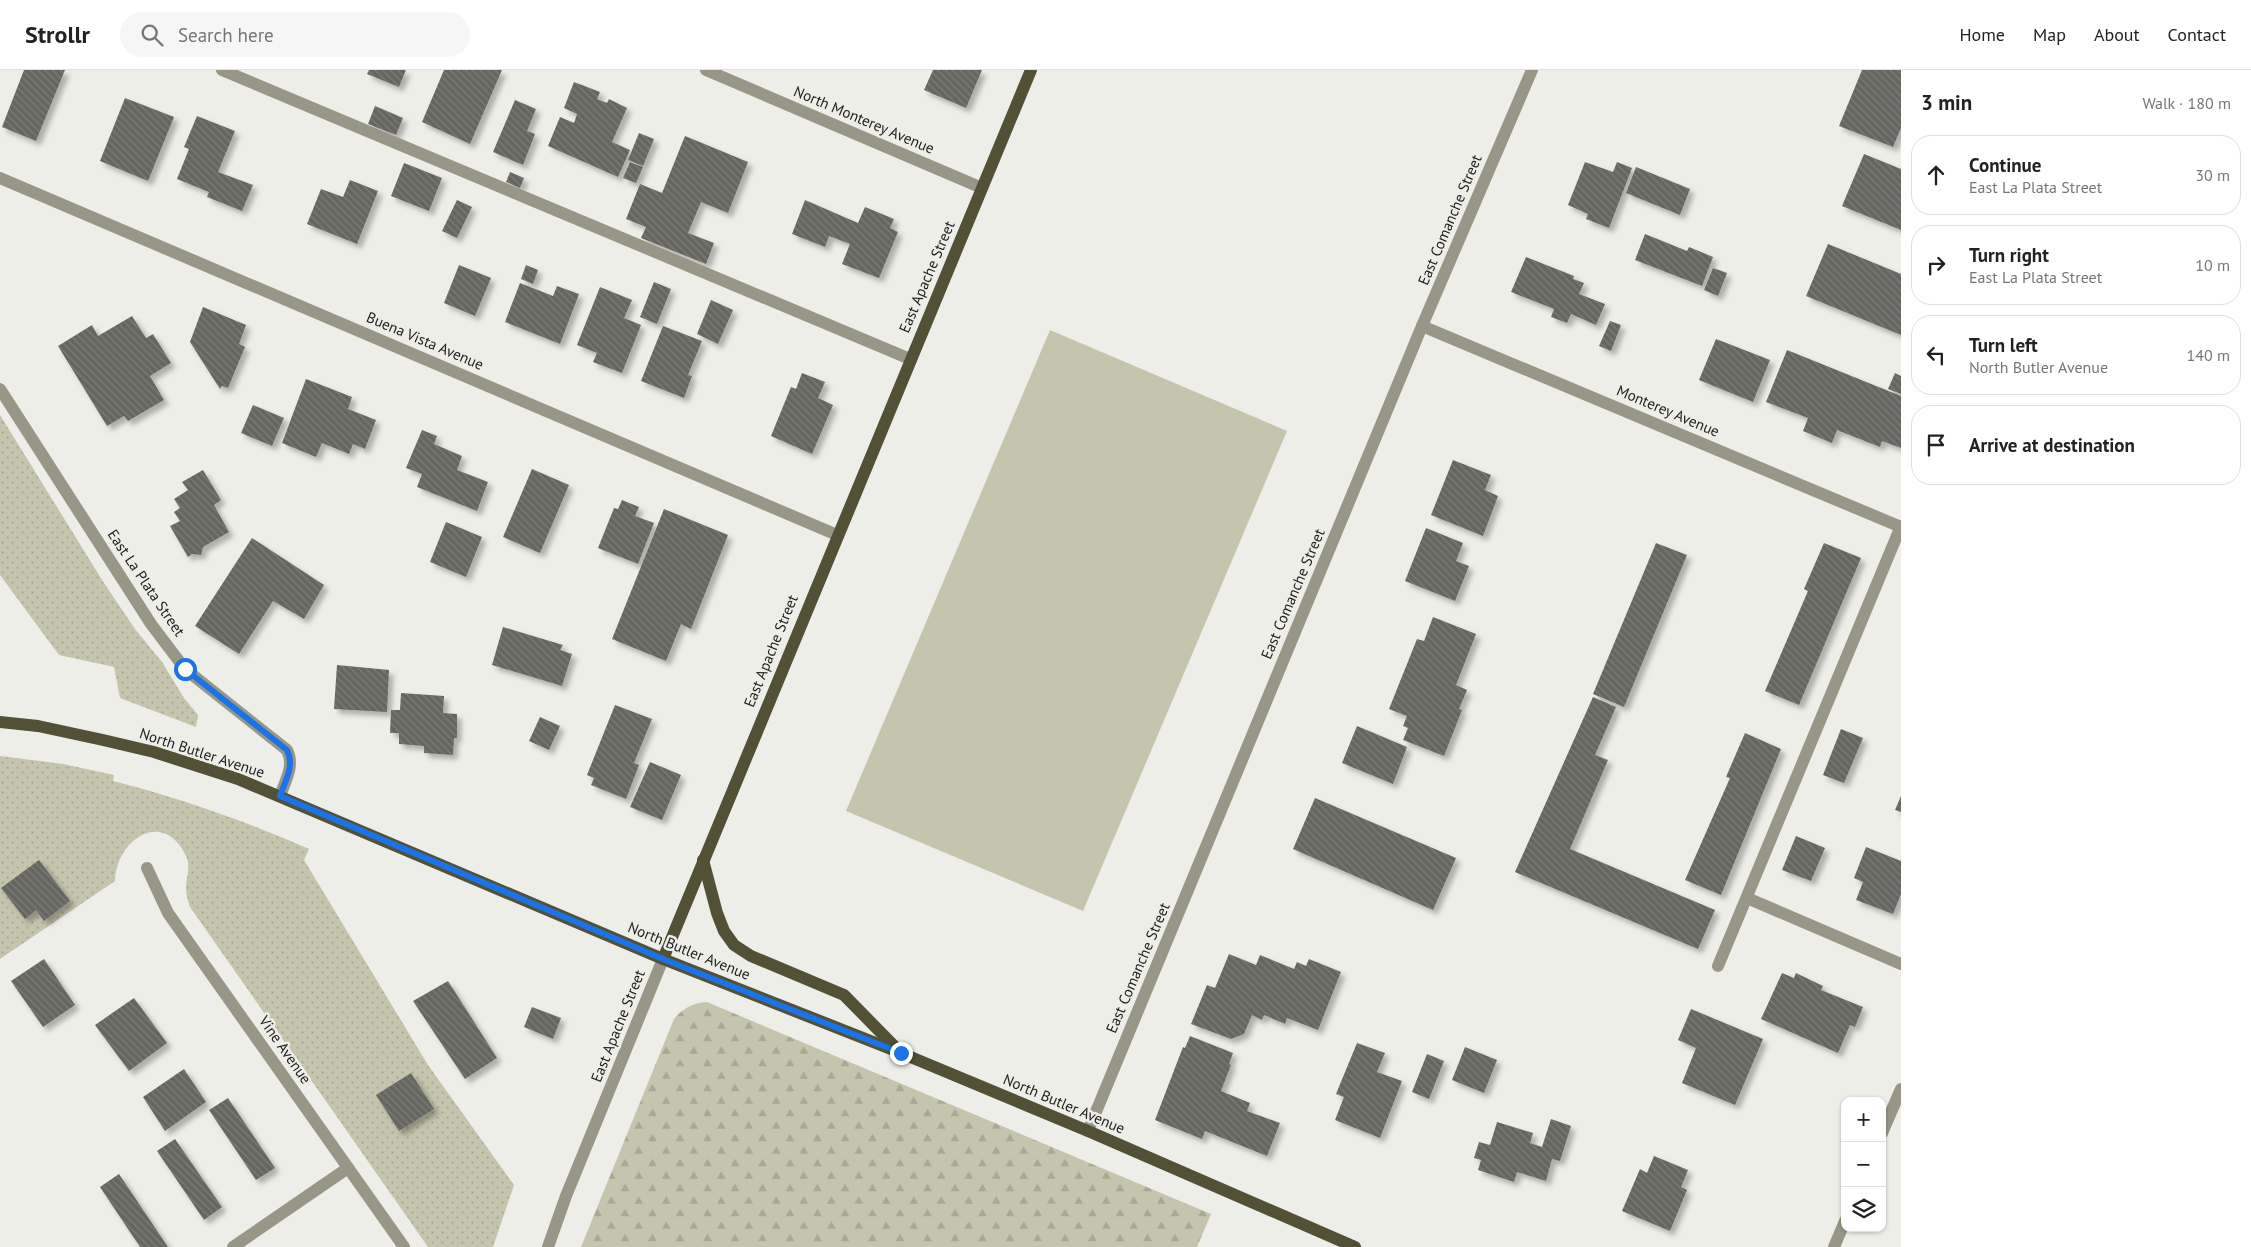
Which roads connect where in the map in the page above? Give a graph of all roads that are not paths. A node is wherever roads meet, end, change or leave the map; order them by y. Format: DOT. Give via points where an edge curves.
graph roads {
  1 [pos="222,70"];
  2 [pos="706,70"];
  3 [pos="1031,70"];
  4 [pos="1532,70"];
  5 [pos="0,178"];
  6 [pos="982,188"];
  7 [pos="1422,326"];
  8 [pos="910,359"];
  9 [pos="0,389"];
  10 [pos="1901,527"];
  11 [pos="837,535"];
  12 [pos="0,722"];
  13 [pos="280,796"];
  14 [pos="703,860"];
  15 [pos="147,868"];
  16 [pos="1748,898"];
  17 [pos="663,959"];
  18 [pos="1901,964"];
  19 [pos="1718,966"];
  20 [pos="901,1053"];
  21 [pos="1901,1089"];
  22 [pos="1886,1124"];
  23 [pos="1088,1131"];
  24 [pos="348,1168"];
  25 [pos="1841,1230"];
  26 [pos="233,1247"];
  27 [pos="404,1247"];
  28 [pos="548,1247"];
  29 [pos="1355,1247"];
  30 [pos="1834,1247"];
  1 -- 8 [label="street"];
  2 -- 6 [label="street, North Monterey Avenue"];
  3 -- 6 [label="main road, East Apache Street"];
  4 -- 7 [label="street, East Comanche Street"];
  5 -- 11 [label="street, Buena Vista Avenue"];
  6 -- 8 [label="main road, East Apache Street"];
  7 -- 10 [label="street, Monterey Avenue"];
  7 -- 23 [label="street, East Comanche Street"];
  8 -- 11 [label="main road, East Apache Street"];
  9 -- 13 [label="street, East La Plata Street" via="151,624 185,669 287,750 290,768"];
  10 -- 16 [label="street"];
  11 -- 14 [label="main road, East Apache Street"];
  12 -- 13 [label="main road, North Butler Avenue" via="38,726 154,752"];
  13 -- 17 [label="main road, North Butler Avenue"];
  14 -- 17 [label="main road, East Apache Street"];
  14 -- 20 [label="main road" via="717,913 734,945 751,956 844,995"];
  15 -- 24 [label="street, Vine Avenue" via="168,913"];
  16 -- 18 [label="street"];
  16 -- 19 [label="street"];
  17 -- 20 [label="main road, North Butler Avenue"];
  17 -- 28 [label="street, East Apache Street"];
  20 -- 23 [label="main road, North Butler Avenue"];
  21 -- 22 [label="street"];
  23 -- 29 [label="main road, North Butler Avenue"];
  24 -- 26 [label="street"];
  24 -- 27 [label="street, Vine Avenue"];
  25 -- 30 [label="street"];
}
